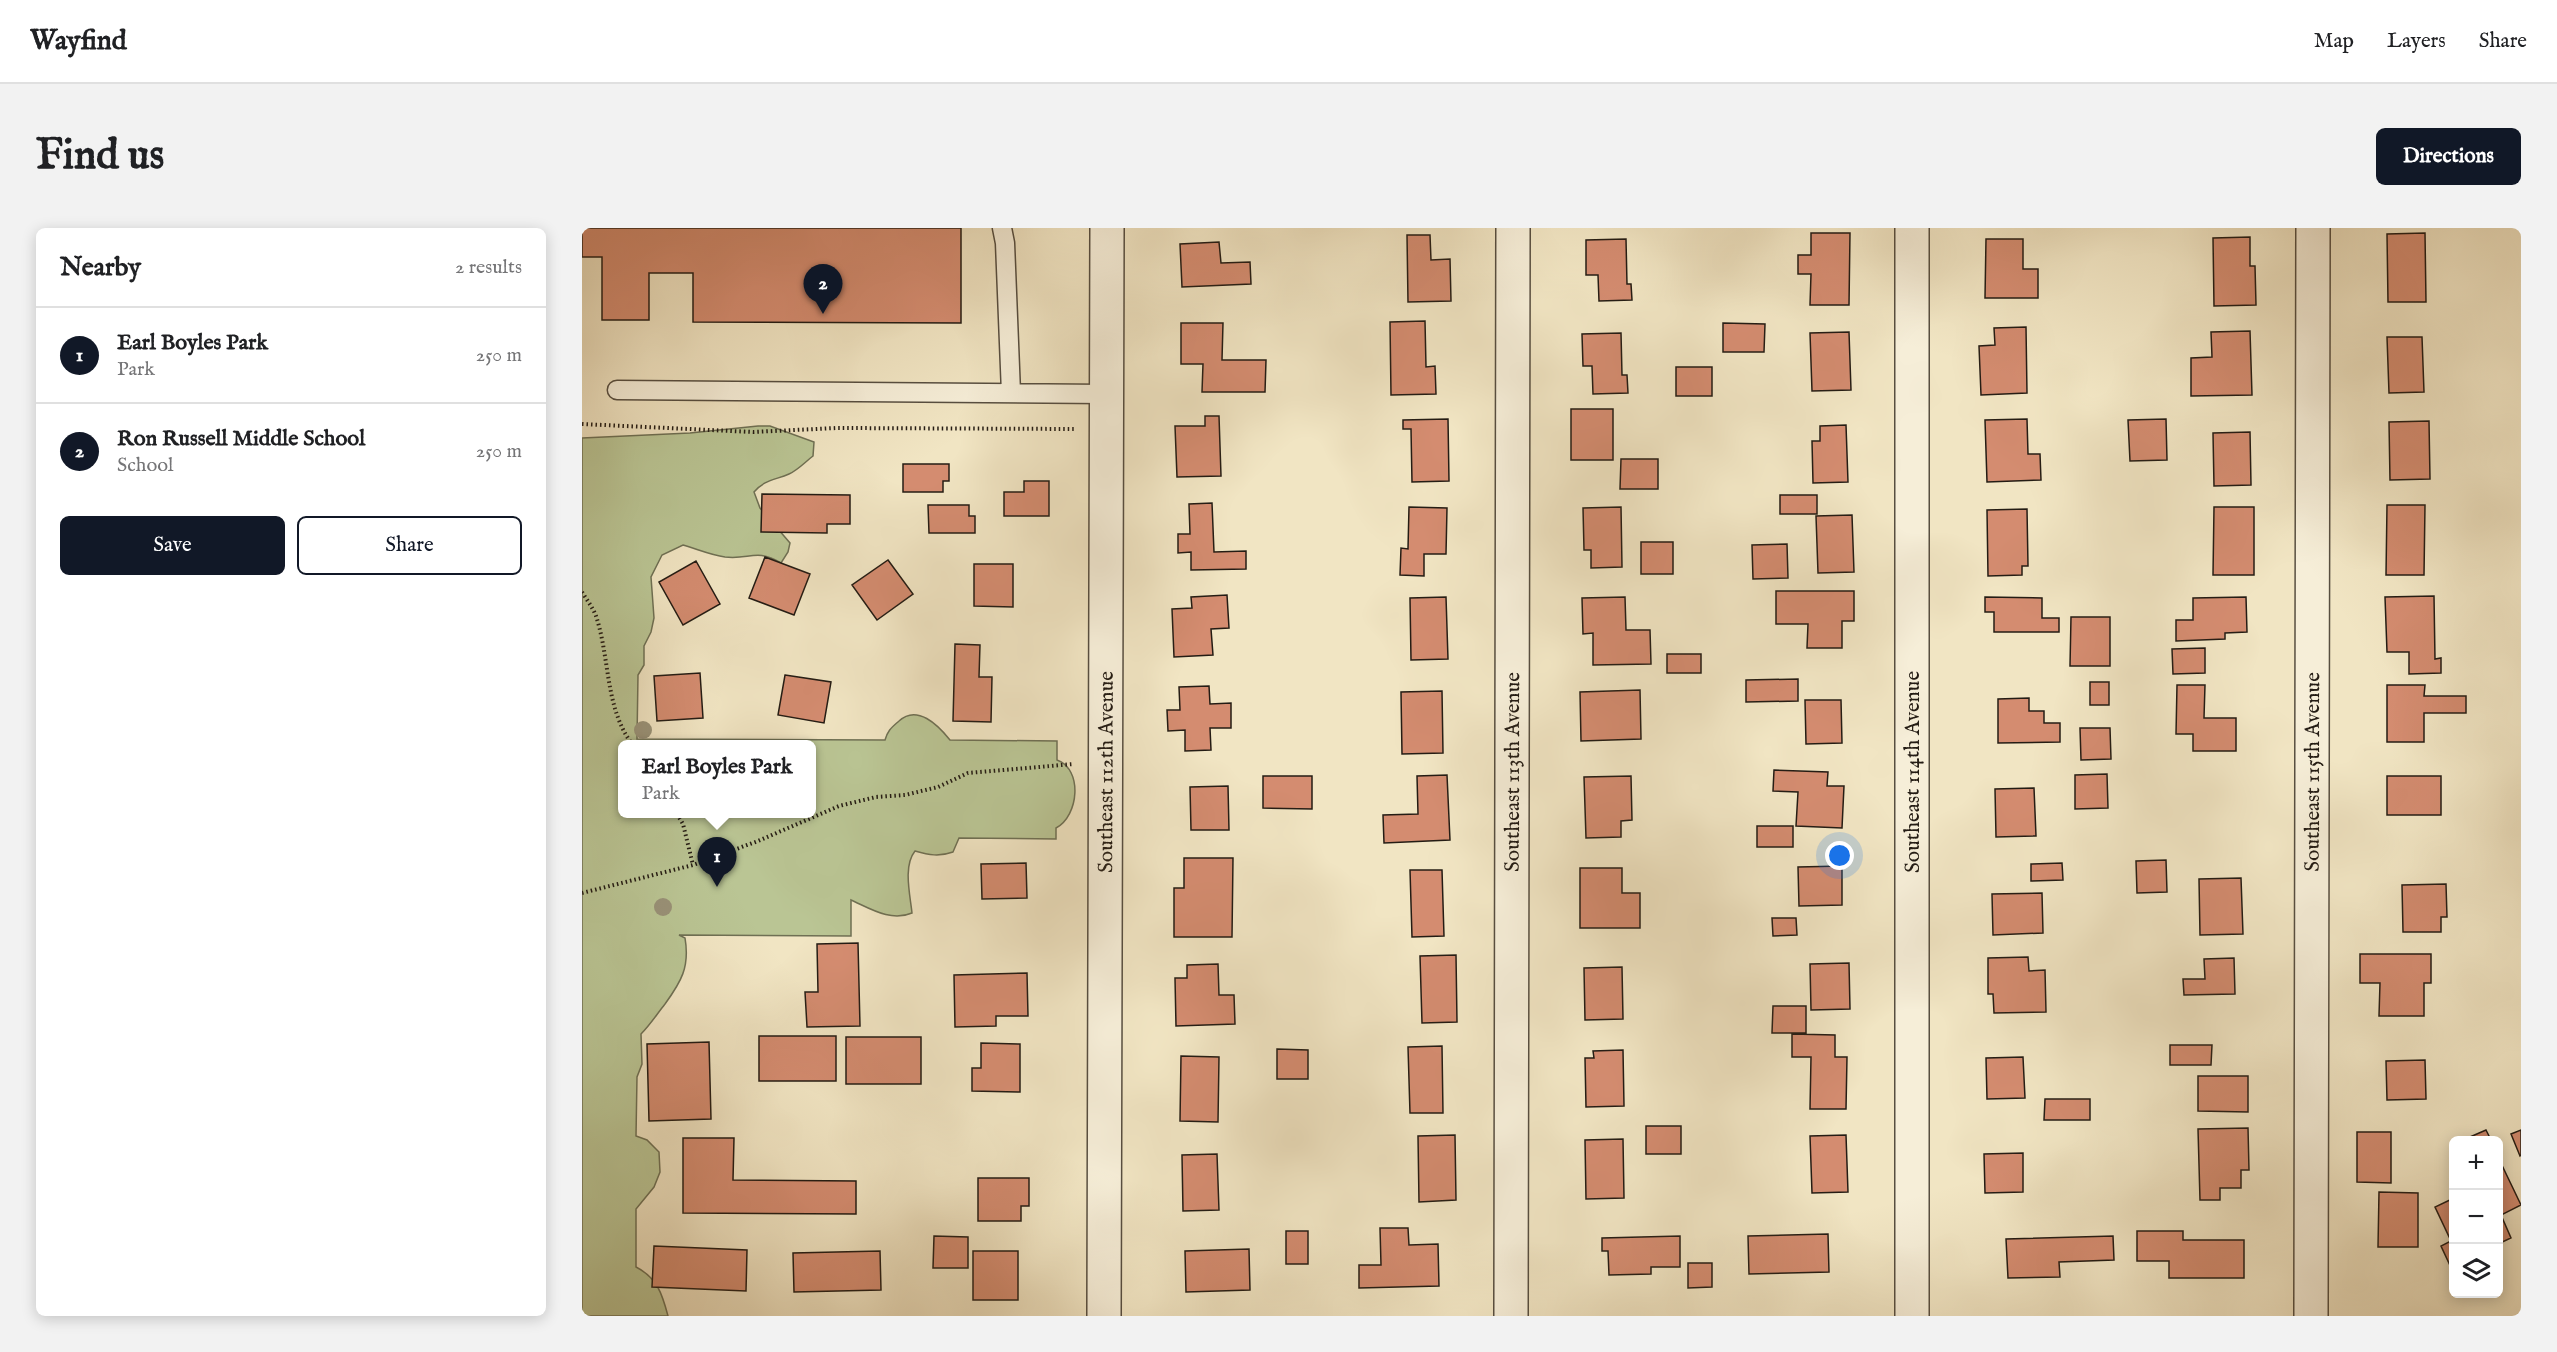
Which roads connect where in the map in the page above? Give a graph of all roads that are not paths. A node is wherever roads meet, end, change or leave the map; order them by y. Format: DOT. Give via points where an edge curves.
graph roads {
  1 [pos="1002,228"];
  2 [pos="1107,228"];
  3 [pos="1513,228"];
  4 [pos="1912,228"];
  5 [pos="2313,228"];
  6 [pos="617,390"];
  7 [pos="1011,393"];
  8 [pos="1106,394"];
  9 [pos="1104,1316"];
  10 [pos="1511,1316"];
  11 [pos="1912,1316"];
  12 [pos="2311,1316"];
  1 -- 7 [label="lane"];
  2 -- 8 [label="street, Southeast 112th Avenue"];
  3 -- 10 [label="street, Southeast 113th Avenue"];
  4 -- 11 [label="street, Southeast 114th Avenue"];
  5 -- 12 [label="street, Southeast 115th Avenue"];
  6 -- 7 [label="lane"];
  7 -- 8 [label="lane"];
  8 -- 9 [label="street, Southeast 112th Avenue"];
}
